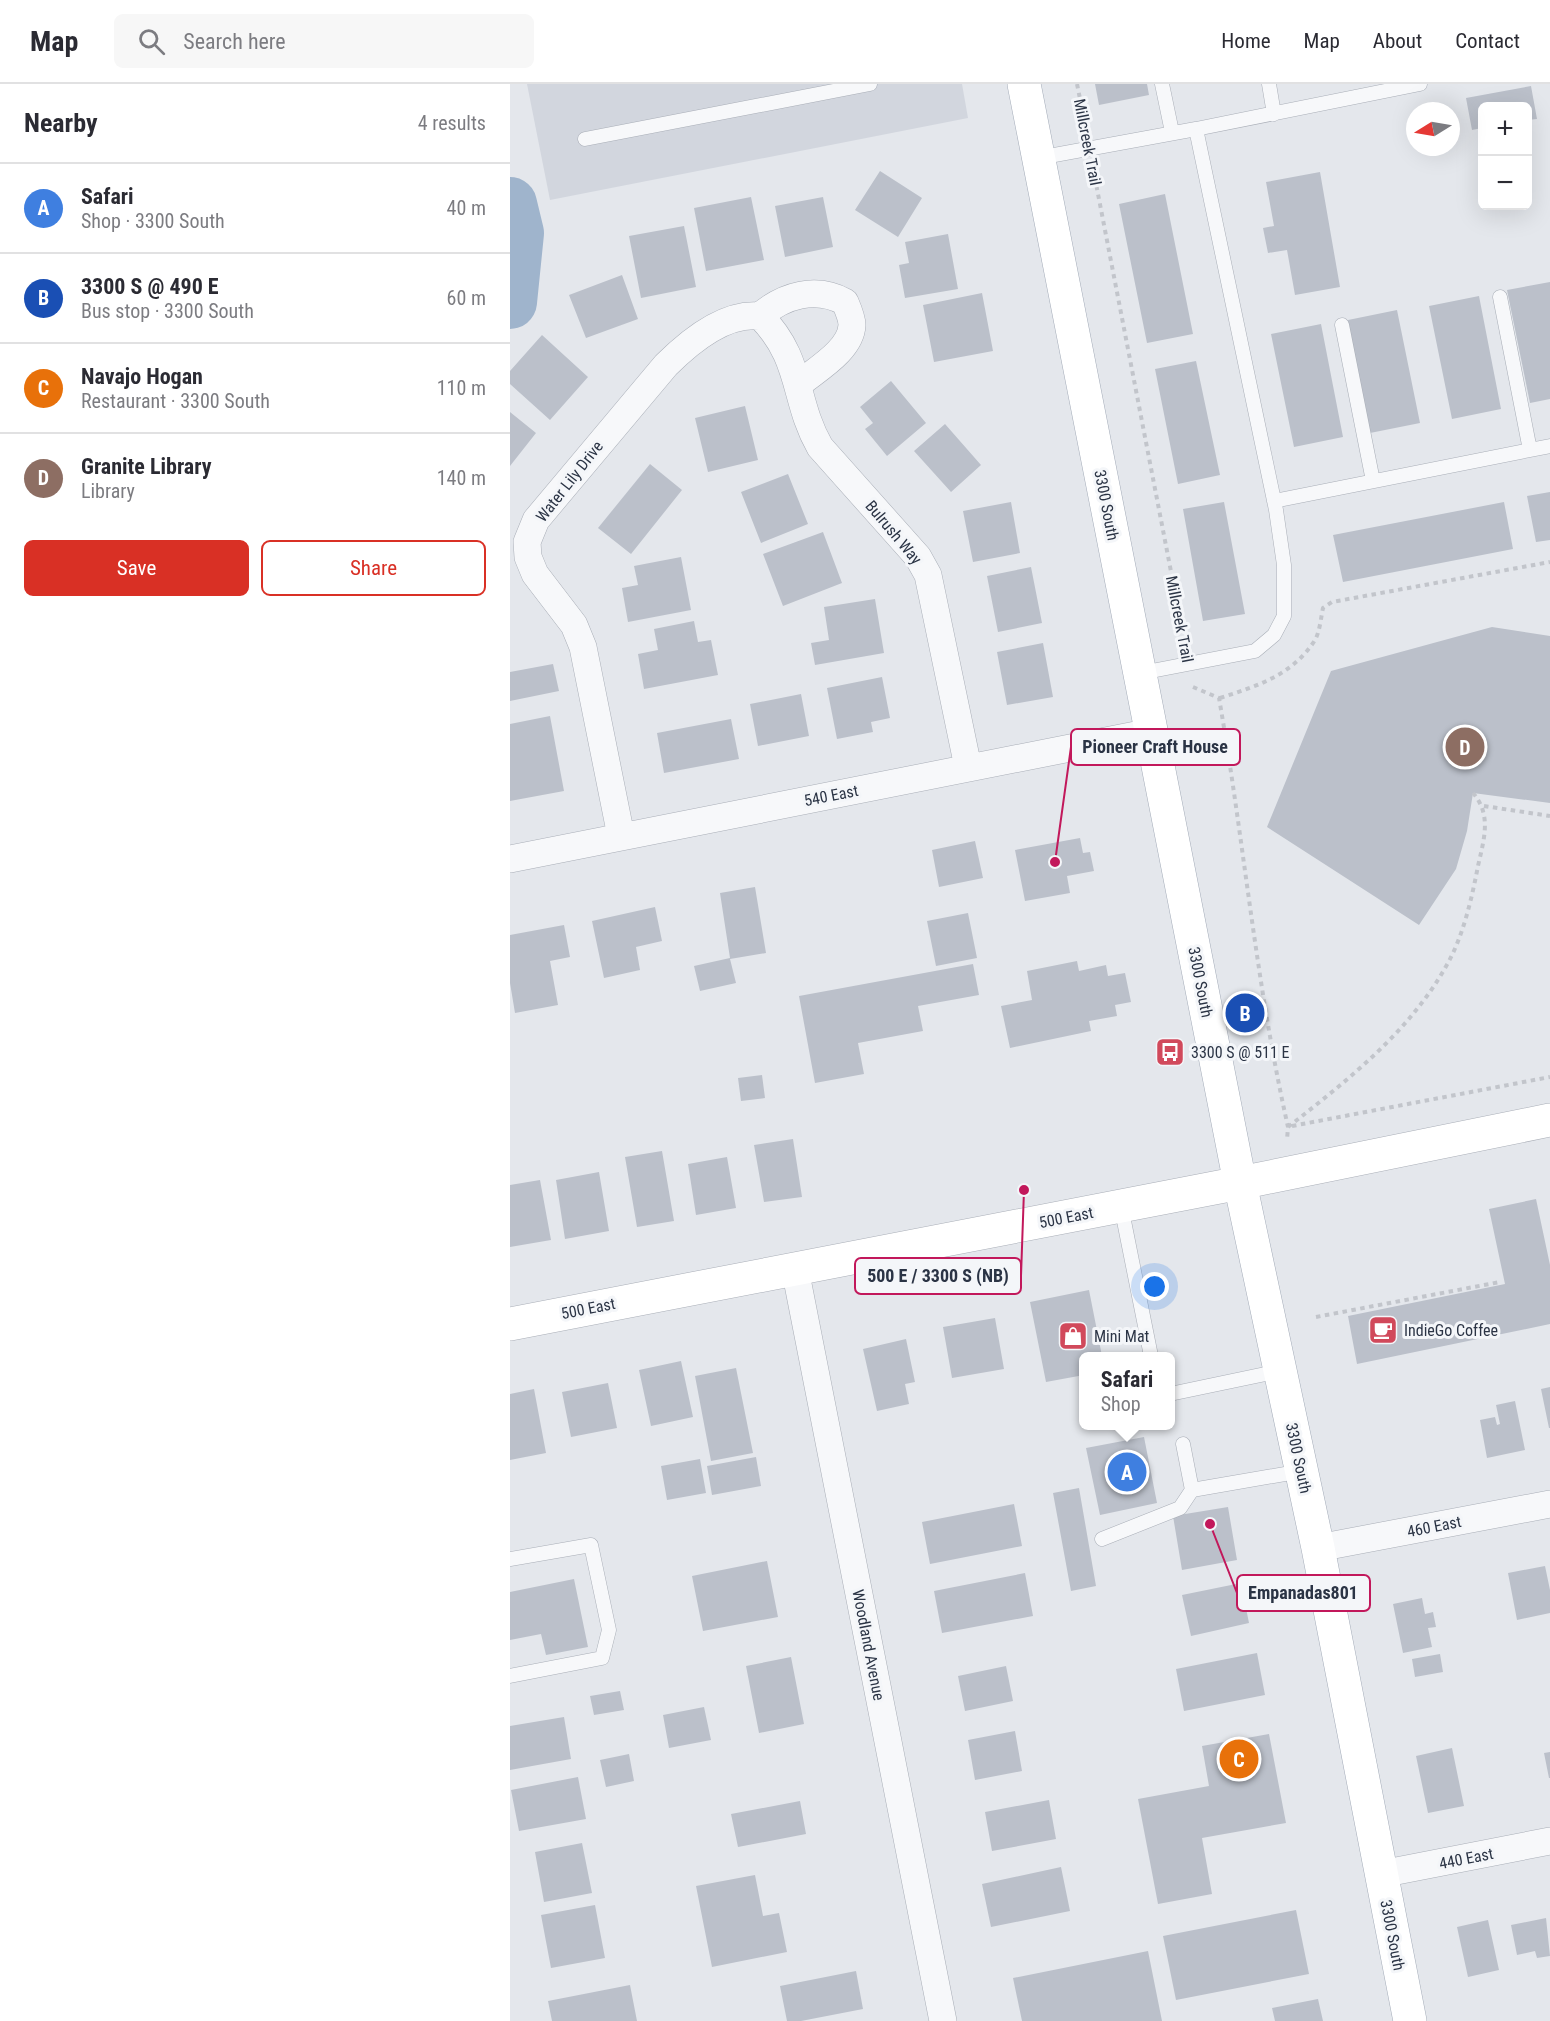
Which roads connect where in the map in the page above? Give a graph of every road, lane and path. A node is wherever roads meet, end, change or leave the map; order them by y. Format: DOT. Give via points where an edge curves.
graph roads {
  1 [pos="870,84"];
  2 [pos="1024,84"];
  3 [pos="1077,84"];
  4 [pos="1162,84"];
  5 [pos="1269,84"];
  6 [pos="1420,84"];
  7 [pos="1274,114"];
  8 [pos="1196,129"];
  9 [pos="1172,132"];
  10 [pos="585,139"];
  11 [pos="1089,148"];
  12 [pos="1038,158"];
  13 [pos="1500,297"];
  14 [pos="767,323"];
  15 [pos="1342,325"];
  16 [pos="799,384"];
  17 [pos="1550,446"];
  18 [pos="1530,450"];
  19 [pos="1373,481"];
  20 [pos="1274,501"];
  21 [pos="1550,562"];
  22 [pos="1189,662"];
  23 [pos="1141,673"];
  24 [pos="1219,698"];
  25 [pos="1151,732"];
  26 [pos="968,768"];
  27 [pos="1473,793"];
  28 [pos="1484,806"];
  29 [pos="1550,816"];
  30 [pos="621,836"];
  31 [pos="510,859"];
  32 [pos="1550,1077"];
  33 [pos="1550,1120"];
  34 [pos="1288,1127"];
  35 [pos="1287,1140"];
  36 [pos="1240,1183"];
  37 [pos="1121,1206"];
  38 [pos="795,1269"];
  39 [pos="1500,1282"];
  40 [pos="1316,1317"];
  41 [pos="510,1324"];
  42 [pos="1150,1352"];
  43 [pos="1281,1371"];
  44 [pos="1175,1393"];
  45 [pos="1182,1444"];
  46 [pos="1302,1471"];
  47 [pos="1192,1490"];
  48 [pos="1550,1504"];
  49 [pos="1102,1539"];
  50 [pos="1318,1548"];
  51 [pos="510,1559"];
  52 [pos="510,1676"];
  53 [pos="1550,1841"];
  54 [pos="1381,1874"];
  55 [pos="943,2021"];
  56 [pos="1410,2021"];
  1 -- 10 [label="lane"];
  2 -- 12 [label="main road, 3300 South"];
  3 -- 11 [label="path, Millcreek Trail"];
  4 -- 9 [label="lane"];
  5 -- 7 [label="lane"];
  6 -- 7 [label="lane"];
  7 -- 8 [label="lane"];
  8 -- 9 [label="lane"];
  8 -- 20 [label="lane"];
  9 -- 11 [label="lane"];
  11 -- 12 [label="lane"];
  11 -- 22 [label="path, Millcreek Trail"];
  12 -- 23 [label="main road, 3300 South"];
  13 -- 18 [label="lane"];
  14 -- 16 [label="street, Bulrush Way" via="790,358"];
  14 -- 16 [label="street" via="775,303 810,294 831,295 845,302 852,323 850,337 835,355"];
  14 -- 30 [label="street, Water Lily Drive" via="741,317 716,327 683,349 605,435 536,520 526,542 535,574 574,625 583,647"];
  15 -- 19 [label="lane"];
  16 -- 26 [label="street, Bulrush Way" via="809,428 820,447 918,558 928,575"];
  17 -- 18 [label="lane"];
  18 -- 19 [label="lane"];
  19 -- 20 [label="lane"];
  20 -- 22 [label="lane" via="1284,565 1284,616 1274,635 1255,651"];
  21 -- 24 [label="path" via="1332,602 1323,608 1316,639 1290,669 1262,684"];
  22 -- 23 [label="lane"];
  22 -- 24 [label="path, Millcreek Trail" via="1193,687"];
  23 -- 25 [label="main road, 3300 South"];
  24 -- 34 [label="path" via="1253,944"];
  25 -- 26 [label="street, 540 East"];
  25 -- 36 [label="main road, 3300 South"];
  26 -- 30 [label="street, 540 East"];
  27 -- 28 [label="path"];
  28 -- 29 [label="path"];
  28 -- 34 [label="path" via="1484,836 1473,893 1449,961 1410,1018 1351,1078"];
  30 -- 31 [label="street, 540 East"];
  32 -- 34 [label="path"];
  33 -- 36 [label="main road, 500 East"];
  34 -- 35 [label="path"];
  36 -- 37 [label="main road, 500 East"];
  36 -- 43 [label="main road, 3300 South"];
  37 -- 38 [label="main road, 500 East"];
  37 -- 42 [label="lane"];
  38 -- 41 [label="main road, 500 East"];
  38 -- 55 [label="street, Woodland Avenue"];
  39 -- 40 [label="path"];
  43 -- 44 [label="lane"];
  43 -- 46 [label="main road, 3300 South"];
  45 -- 47 [label="lane"];
  46 -- 47 [label="lane"];
  46 -- 50 [label="main road, 3300 South"];
  47 -- 49 [label="lane" via="1180,1508"];
  48 -- 50 [label="street, 460 East"];
  50 -- 54 [label="main road, 3300 South"];
  51 -- 52 [label="lane" via="591,1545 609,1630 602,1658"];
  53 -- 54 [label="street, 440 East"];
  54 -- 56 [label="main road, 3300 South"];
}
